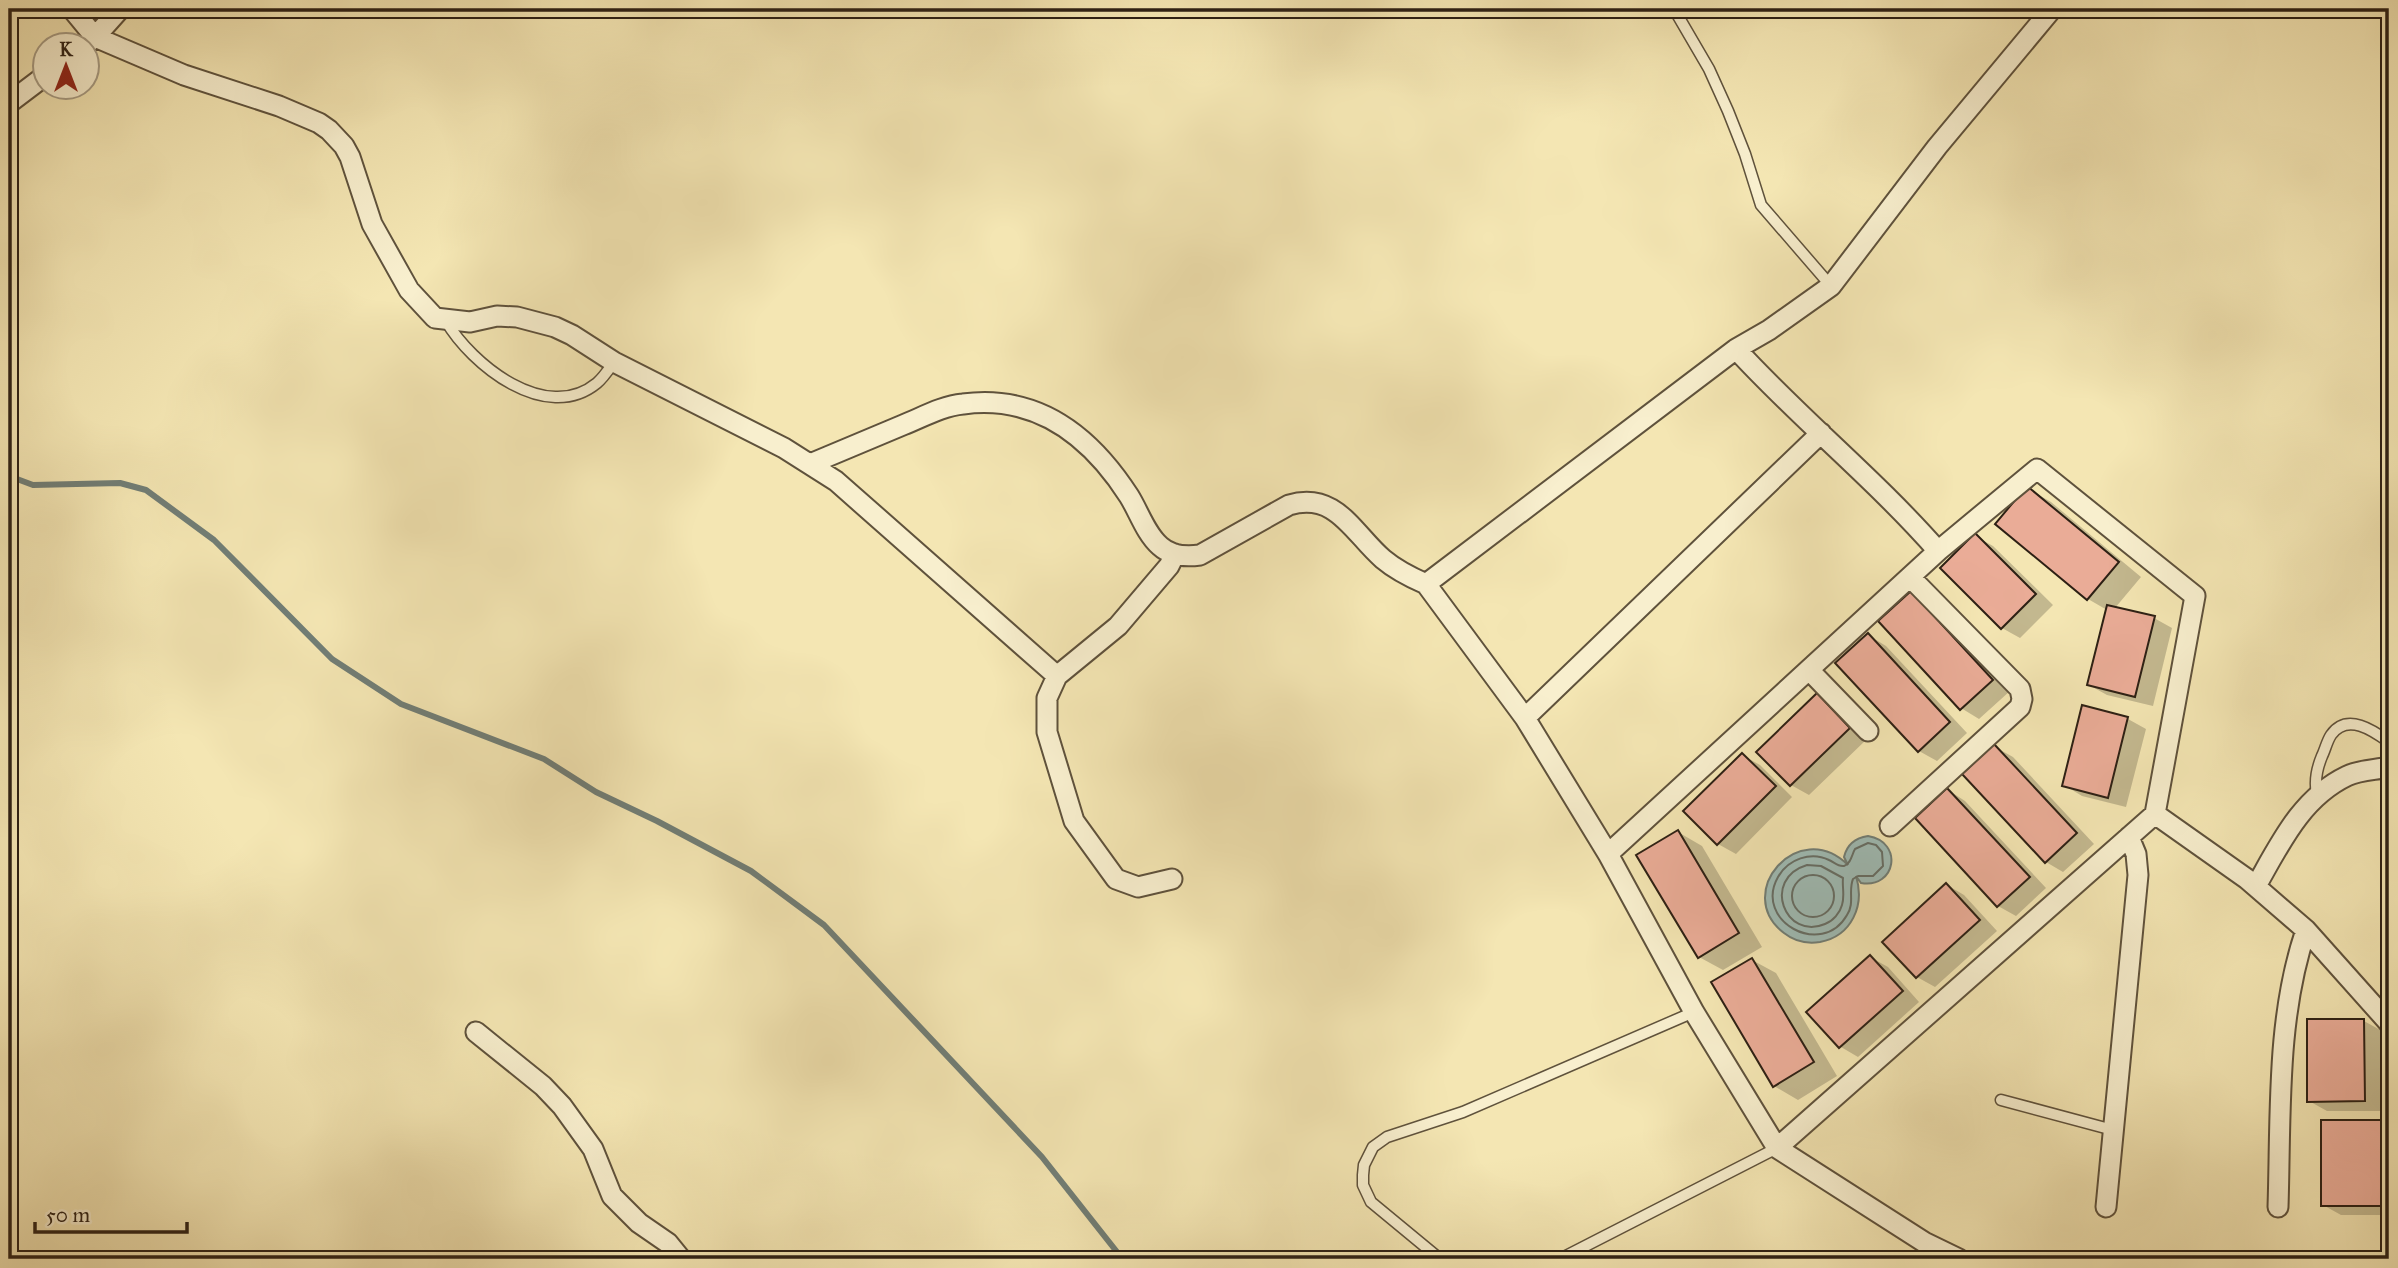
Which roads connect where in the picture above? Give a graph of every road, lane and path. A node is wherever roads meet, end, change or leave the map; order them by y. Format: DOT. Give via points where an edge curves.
graph roads {
  1 [pos="72,9"];
  2 [pos="120,9"];
  3 [pos="1674,9"];
  4 [pos="2052,9"];
  5 [pos="85,32"];
  6 [pos="98,32"];
  7 [pos="102,45"];
  8 [pos="32,86"];
  9 [pos="9,103"];
  10 [pos="1831,286"];
  11 [pos="446,320"];
  12 [pos="1736,348"];
  13 [pos="614,362"];
  14 [pos="1821,433"];
  15 [pos="810,464"];
  16 [pos="1938,551"];
  17 [pos="1175,554"];
  18 [pos="1910,577"];
  19 [pos="1426,584"];
  20 [pos="1810,671"];
  21 [pos="1057,676"];
  22 [pos="1525,718"];
  23 [pos="1868,731"];
  24 [pos="2389,743"];
  25 [pos="2389,767"];
  26 [pos="2317,794"];
  27 [pos="2155,814"];
  28 [pos="1890,826"];
  29 [pos="2129,837"];
  30 [pos="1608,854"];
  31 [pos="1172,879"];
  32 [pos="2256,886"];
  33 [pos="2306,930"];
  34 [pos="1694,1012"];
  35 [pos="2389,1023"];
  36 [pos="476,1032"];
  37 [pos="2001,1100"];
  38 [pos="2113,1130"];
  39 [pos="1777,1149"];
  40 [pos="2278,1207"];
  41 [pos="2106,1208"];
  42 [pos="681,1259"];
  43 [pos="1440,1259"];
  44 [pos="1560,1259"];
  45 [pos="1959,1259"];
  1 -- 5 [label="street"];
  2 -- 6 [label="street"];
  3 -- 10 [label="lane" via="1728,111 1761,205"];
  4 -- 10 [label="street"];
  7 -- 11 [label="street" via="279,106 329,130 350,157 372,224 408,290 435,318"];
  8 -- 9 [label="street"];
  10 -- 12 [label="street"];
  11 -- 13 [label="street" via="497,316 537,321 572,335"];
  11 -- 13 [label="lane" via="484,366 509,383 534,392 576,393 598,382"];
  12 -- 14 [label="street"];
  12 -- 19 [label="street"];
  13 -- 15 [label="street"];
  14 -- 16 [label="street" via="1902,509"];
  14 -- 22 [label="street"];
  15 -- 17 [label="street" via="949,406 981,402 1030,409 1059,423 1090,448 1119,481 1154,540"];
  15 -- 21 [label="street" via="836,481"];
  16 -- 18 [label="street"];
  16 -- 27 [label="street" via="2037,469 2195,596"];
  17 -- 19 [label="street" via="1200,555 1290,505 1317,503 1338,512 1395,568"];
  17 -- 21 [label="street" via="1118,626"];
  18 -- 20 [label="street"];
  18 -- 28 [label="street" via="2020,689 2022,699 2020,707 1986,740"];
  19 -- 22 [label="street"];
  20 -- 23 [label="street"];
  20 -- 30 [label="street"];
  21 -- 31 [label="street" via="1047,698 1046,732 1074,821 1116,879 1138,887"];
  22 -- 30 [label="street"];
  24 -- 26 [label="lane" via="2359,724 2336,730 2320,761"];
  25 -- 26 [label="street" via="2349,774"];
  26 -- 32 [label="street" via="2284,835"];
  27 -- 29 [label="street"];
  27 -- 32 [label="street"];
  29 -- 38 [label="street" via="2138,875"];
  29 -- 39 [label="street"];
  30 -- 34 [label="street"];
  32 -- 33 [label="street"];
  33 -- 35 [label="street"];
  33 -- 40 [label="street" via="2285,1025"];
  34 -- 39 [label="street"];
  34 -- 43 [label="lane" via="1462,1112 1387,1137 1373,1147 1363,1175 1371,1202"];
  36 -- 42 [label="street" via="562,1106 593,1149 612,1196 639,1223 668,1242"];
  37 -- 38 [label="lane"];
  38 -- 41 [label="street"];
  39 -- 44 [label="lane"];
  39 -- 45 [label="street" via="1924,1242"];
}
